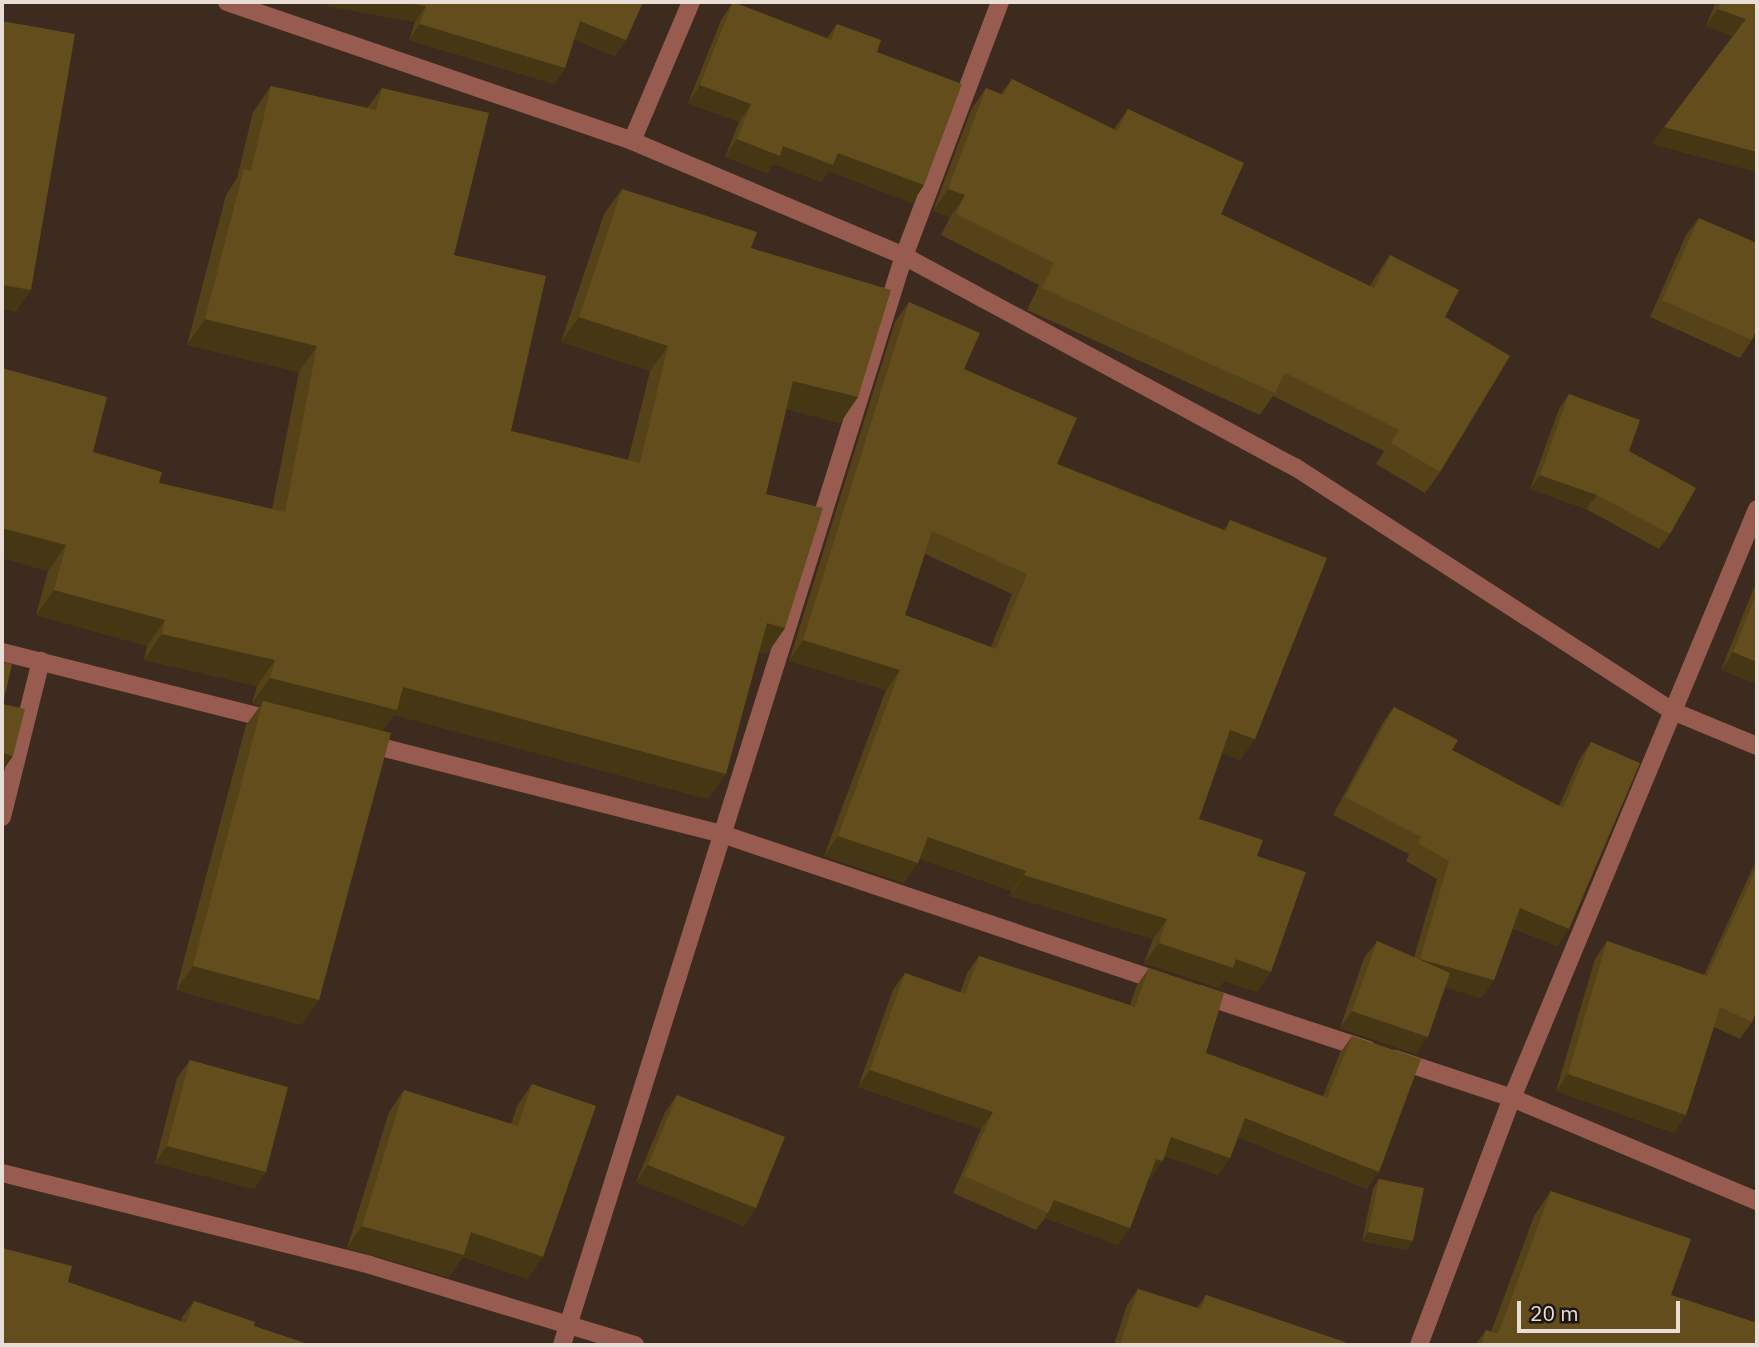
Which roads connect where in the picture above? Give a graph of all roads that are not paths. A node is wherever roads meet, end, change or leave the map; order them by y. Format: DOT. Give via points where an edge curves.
graph roads {
  1 [pos="227,2"];
  2 [pos="691,2"];
  3 [pos="1000,2"];
  4 [pos="632,141"];
  5 [pos="904,256"];
  6 [pos="1757,509"];
  7 [pos="2,652"];
  8 [pos="41,660"];
  9 [pos="1670,710"];
  10 [pos="295,725"];
  11 [pos="348,739"];
  12 [pos="1757,746"];
  13 [pos="2,817"];
  14 [pos="722,834"];
  15 [pos="1512,1098"];
  16 [pos="2,1173"];
  17 [pos="1757,1201"];
  18 [pos="567,1325"];
  19 [pos="562,1345"];
  20 [pos="635,1345"];
  21 [pos="1419,1345"];
  1 -- 4 [label="street"];
  2 -- 4 [label="street"];
  3 -- 5 [label="street"];
  4 -- 5 [label="street"];
  5 -- 9 [label="street" via="1295,467"];
  5 -- 14 [label="street"];
  6 -- 9 [label="street"];
  7 -- 8 [label="street"];
  8 -- 10 [label="street"];
  8 -- 13 [label="street"];
  9 -- 12 [label="street"];
  9 -- 15 [label="street" via="1597,899"];
  11 -- 14 [label="street"];
  14 -- 15 [label="street"];
  14 -- 18 [label="street"];
  15 -- 17 [label="street"];
  15 -- 21 [label="street"];
  16 -- 18 [label="street" via="370,1265"];
  18 -- 19 [label="street"];
  18 -- 20 [label="street"];
}
